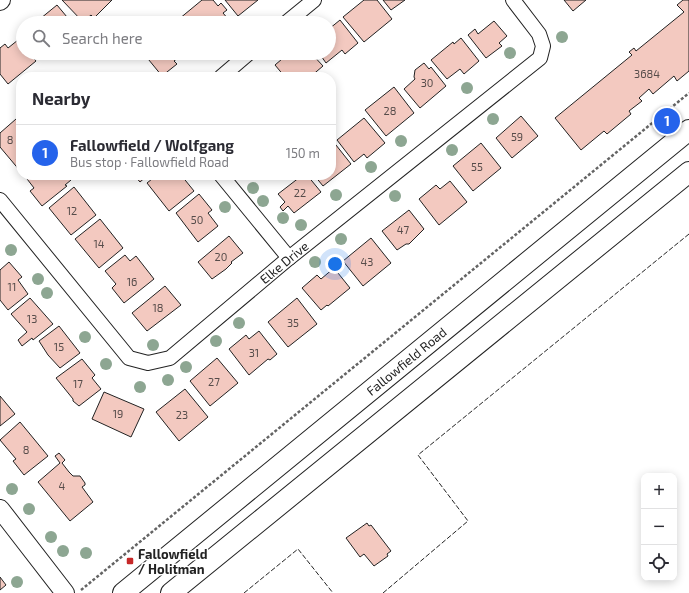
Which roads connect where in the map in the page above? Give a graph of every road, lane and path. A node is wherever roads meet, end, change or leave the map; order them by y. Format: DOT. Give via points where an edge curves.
graph roads {
  1 [pos="314,0"];
  2 [pos="513,0"];
  3 [pos="295,16"];
  4 [pos="241,60"];
  5 [pos="226,72"];
  6 [pos="689,93"];
  7 [pos="689,130"];
  8 [pos="689,172"];
  9 [pos="225,180"];
  10 [pos="0,200"];
  11 [pos="289,258"];
  12 [pos="0,509"];
  13 [pos="65,593"];
  14 [pos="78,593"];
  15 [pos="123,593"];
  16 [pos="171,593"];
  1 -- 3 [label="street"];
  2 -- 11 [label="street, Elke Drive" via="539,34 543,46 540,58"];
  4 -- 5 [label="street"];
  6 -- 14 [label="path"];
  7 -- 15 [label="main road, Fallowfield Road"];
  8 -- 16 [label="main road"];
  9 -- 11 [label="street"];
  10 -- 11 [label="street, Elke Drive" via="129,358 148,363 170,358"];
  12 -- 13 [label="street"];
}
